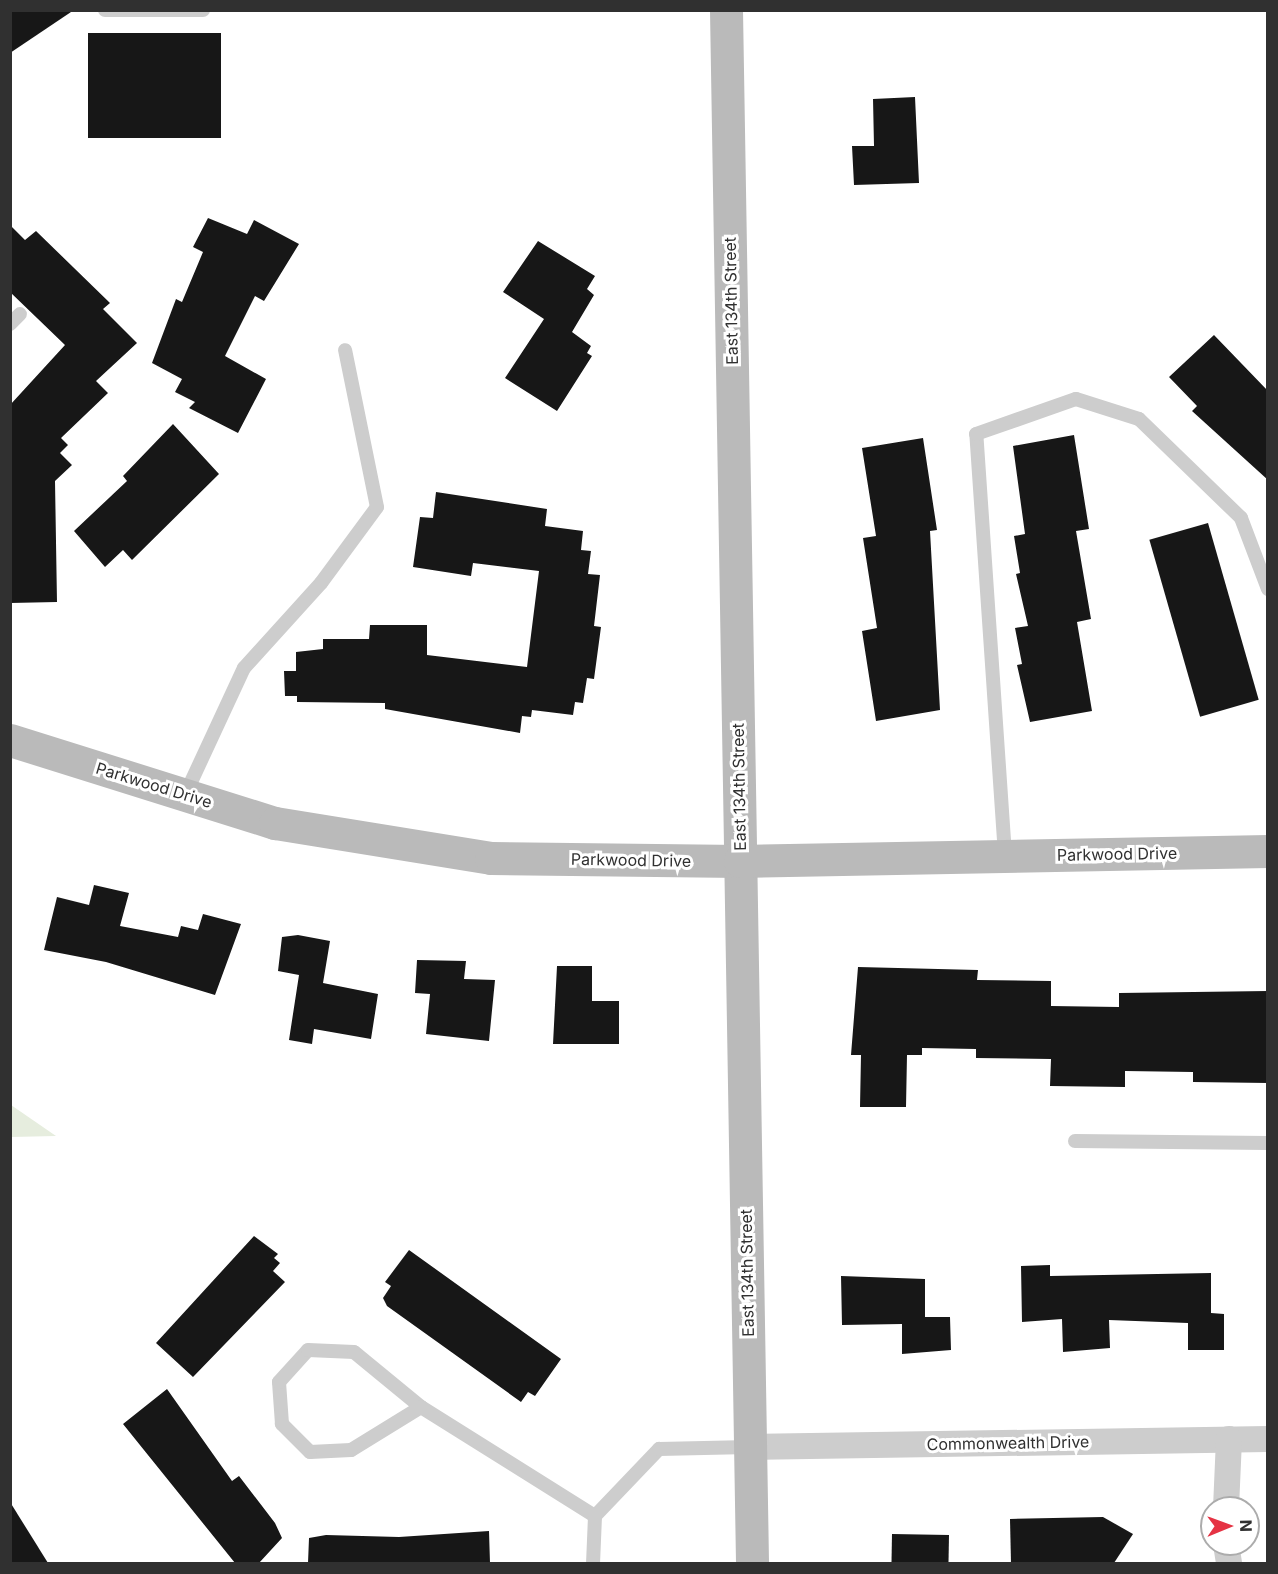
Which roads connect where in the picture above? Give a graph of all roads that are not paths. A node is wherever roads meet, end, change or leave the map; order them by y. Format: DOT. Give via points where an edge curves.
graph roads {
  1 [pos="105,10"];
  2 [pos="203,10"];
  3 [pos="726,10"];
  4 [pos="345,350"];
  5 [pos="1268,589"];
  6 [pos="10,740"];
  7 [pos="185,795"];
  8 [pos="1268,851"];
  9 [pos="1005,855"];
  10 [pos="740,861"];
  11 [pos="1075,1141"];
  12 [pos="1268,1143"];
  13 [pos="421,1407"];
  14 [pos="1229,1439"];
  15 [pos="1268,1439"];
  16 [pos="749,1447"];
  17 [pos="1227,1496"];
  18 [pos="595,1516"];
  19 [pos="592,1563"];
  20 [pos="752,1563"];
  1 -- 2 [label="lane"];
  3 -- 10 [label="street, East 134th Street"];
  4 -- 7 [label="lane" via="377,507 321,583 244,668"];
  5 -- 9 [label="lane" via="1241,518 1139,419 1076,399 976,434"];
  6 -- 7 [label="street, Parkwood Drive"];
  7 -- 10 [label="street, Parkwood Drive" via="275,823 491,858"];
  8 -- 9 [label="street, Parkwood Drive"];
  9 -- 10 [label="street, Parkwood Drive"];
  10 -- 16 [label="street, East 134th Street"];
  11 -- 12 [label="lane"];
  13 -- 13 [label="lane" via="354,1352 308,1350 279,1382 282,1424 309,1452 351,1450"];
  13 -- 18 [label="lane"];
  14 -- 15 [label="street, Commonwealth Drive"];
  14 -- 16 [label="street, Commonwealth Drive"];
  14 -- 17 [label="street"];
  16 -- 18 [label="lane" via="659,1449"];
  16 -- 20 [label="street, East 134th Street"];
  18 -- 19 [label="lane"];
}
